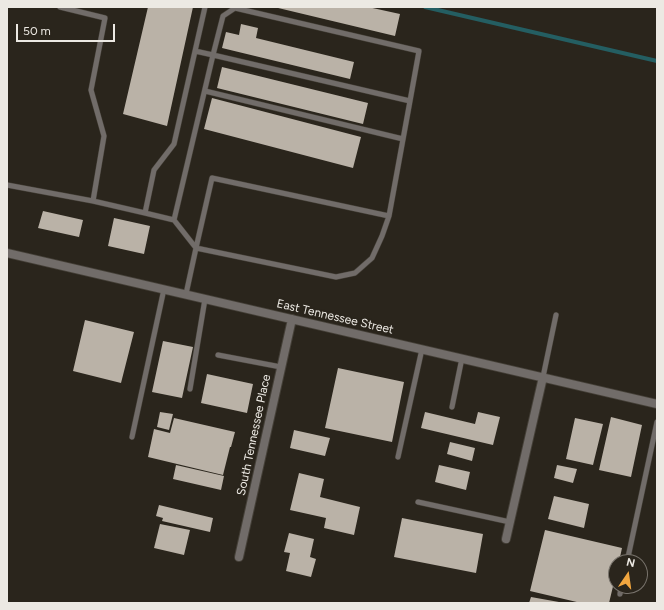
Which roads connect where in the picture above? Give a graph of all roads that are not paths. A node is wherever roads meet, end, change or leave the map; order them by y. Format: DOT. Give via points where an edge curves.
graph roads {
  1 [pos="60,7"];
  2 [pos="205,7"];
  3 [pos="195,51"];
  4 [pos="213,55"];
  5 [pos="205,91"];
  6 [pos="410,101"];
  7 [pos="403,139"];
  8 [pos="7,185"];
  9 [pos="93,201"];
  10 [pos="145,214"];
  11 [pos="389,216"];
  12 [pos="174,220"];
  13 [pos="196,248"];
  14 [pos="7,253"];
  15 [pos="164,289"];
  16 [pos="186,294"];
  17 [pos="205,299"];
  18 [pos="556,315"];
  19 [pos="292,319"];
  20 [pos="422,349"];
  21 [pos="218,355"];
  22 [pos="462,358"];
  23 [pos="281,367"];
  24 [pos="543,377"];
  25 [pos="190,389"];
  26 [pos="657,404"];
  27 [pos="452,407"];
  28 [pos="657,422"];
  29 [pos="132,437"];
  30 [pos="398,458"];
  31 [pos="418,502"];
  32 [pos="510,522"];
  33 [pos="506,539"];
  34 [pos="628,554"];
  35 [pos="239,557"];
  1 -- 9 [label="lane" via="105,18 91,90 104,136"];
  2 -- 3 [label="lane"];
  3 -- 4 [label="lane"];
  3 -- 10 [label="lane" via="174,144 154,170"];
  4 -- 5 [label="lane"];
  4 -- 6 [label="lane"];
  4 -- 6 [label="lane" via="223,16 235,8 419,51"];
  5 -- 7 [label="lane"];
  5 -- 12 [label="lane"];
  6 -- 7 [label="lane"];
  7 -- 11 [label="lane"];
  8 -- 9 [label="lane"];
  9 -- 10 [label="lane"];
  10 -- 12 [label="lane"];
  11 -- 13 [label="lane" via="372,258 355,273 336,277"];
  11 -- 13 [label="lane" via="212,178"];
  12 -- 13 [label="lane"];
  13 -- 16 [label="lane"];
  14 -- 15 [label="street, East Tennessee Street"];
  15 -- 16 [label="street, East Tennessee Street"];
  15 -- 29 [label="lane"];
  16 -- 17 [label="street, East Tennessee Street"];
  17 -- 19 [label="street, East Tennessee Street"];
  17 -- 25 [label="lane"];
  18 -- 24 [label="lane"];
  19 -- 20 [label="street, East Tennessee Street"];
  19 -- 23 [label="street, South Tennessee Place"];
  20 -- 22 [label="street, East Tennessee Street"];
  20 -- 30 [label="lane"];
  21 -- 23 [label="lane"];
  22 -- 24 [label="street, East Tennessee Street"];
  22 -- 27 [label="lane"];
  23 -- 35 [label="street, South Tennessee Place"];
  24 -- 26 [label="street, East Tennessee Street"];
  24 -- 32 [label="street"];
  28 -- 34 [label="lane"];
  31 -- 32 [label="lane"];
  32 -- 33 [label="street"];
}
